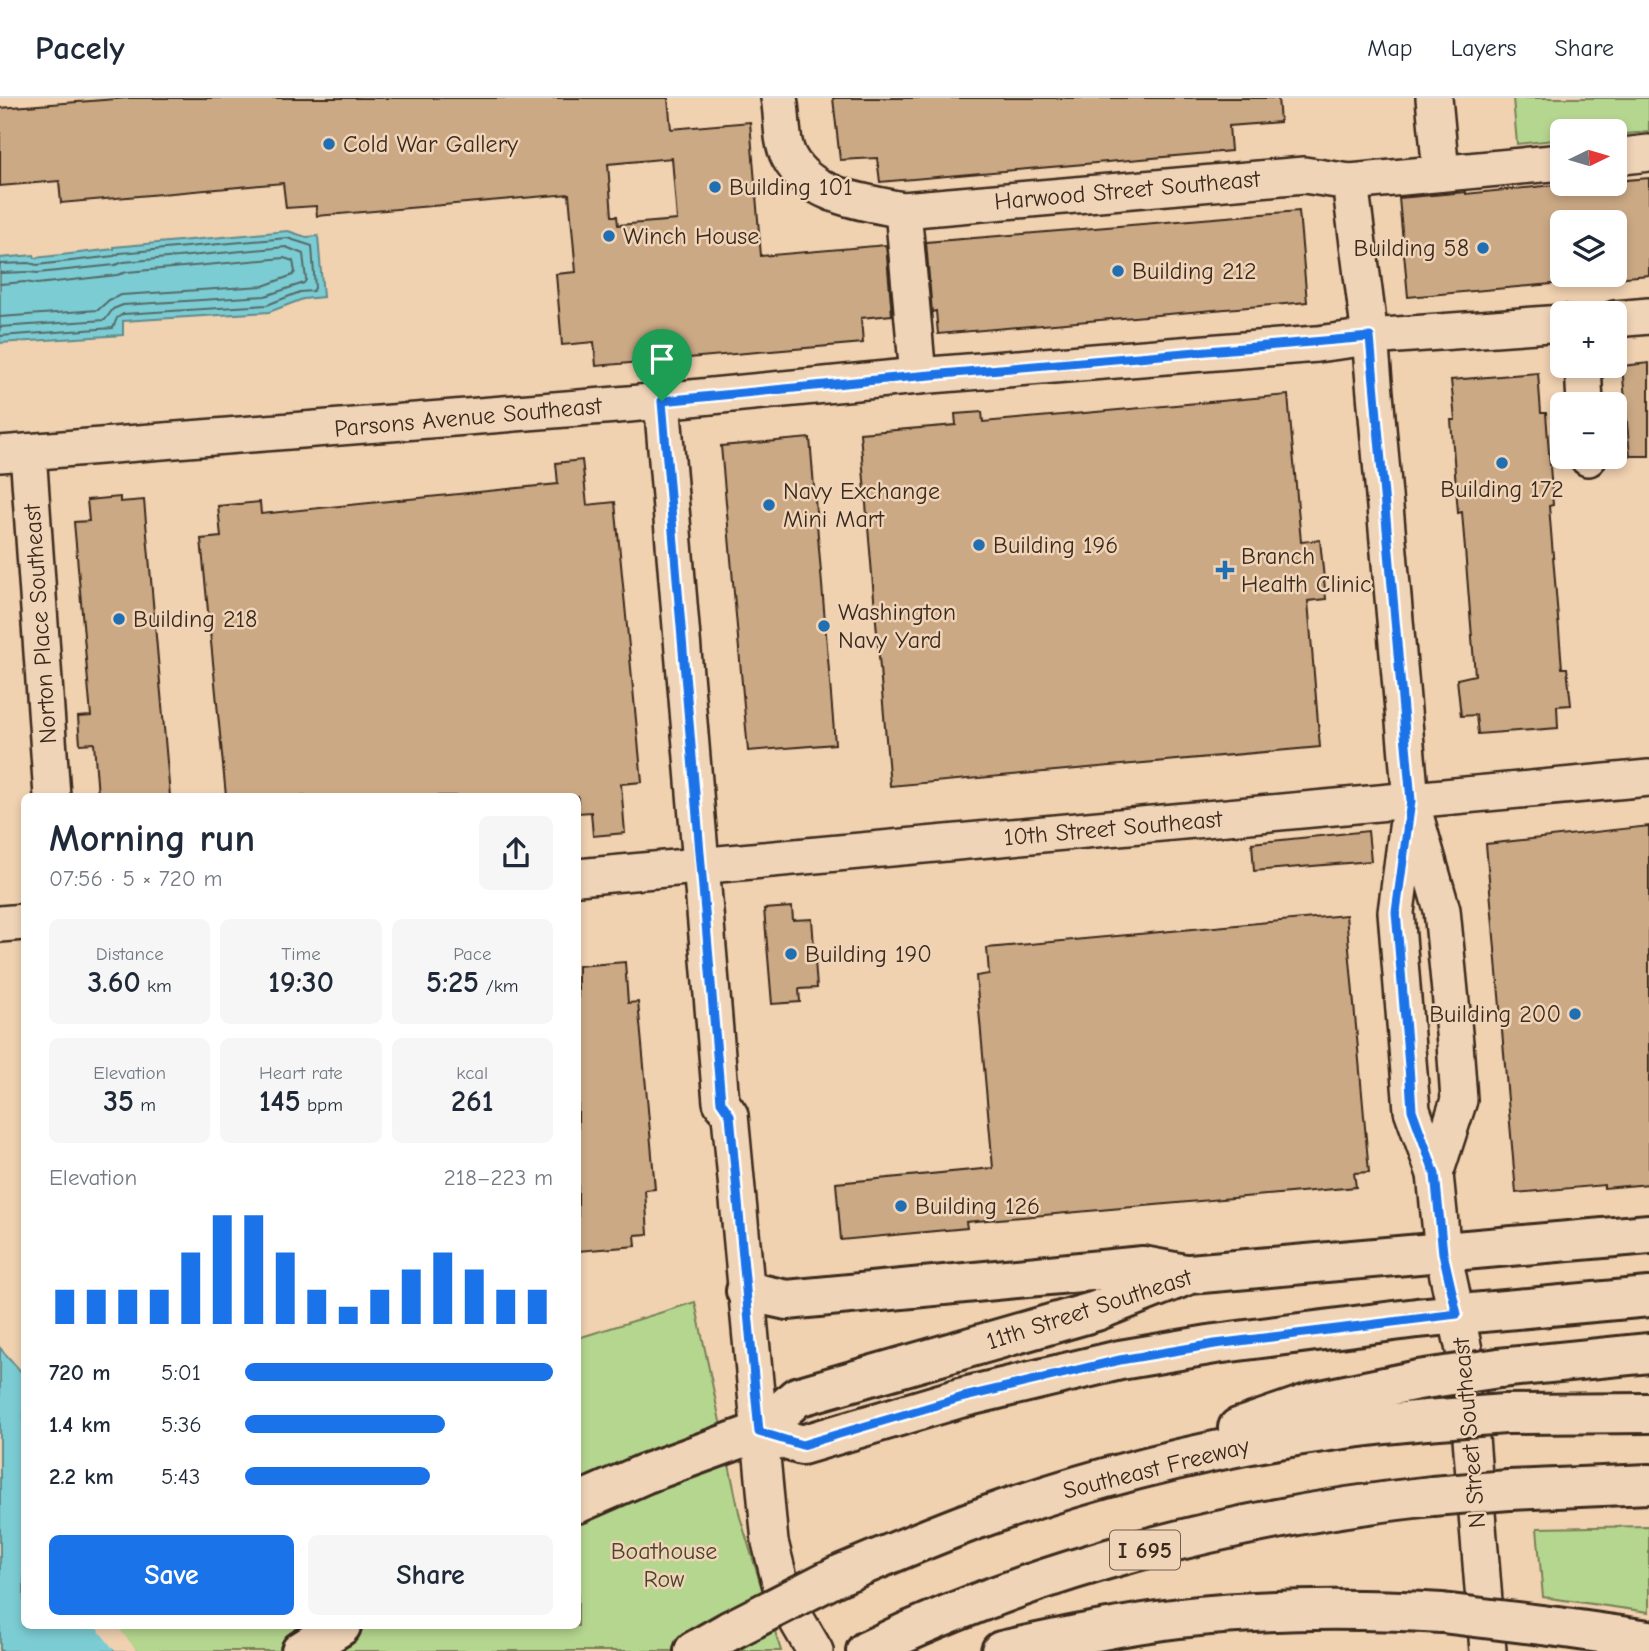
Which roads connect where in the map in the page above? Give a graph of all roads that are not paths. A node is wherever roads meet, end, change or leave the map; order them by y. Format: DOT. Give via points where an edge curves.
graph roads {
  1 [pos="779,98"];
  2 [pos="1434,98"];
  3 [pos="1649,153"];
  4 [pos="1628,155"];
  5 [pos="1550,163"];
  6 [pos="1441,173"];
  7 [pos="1350,183"];
  8 [pos="903,210"];
  9 [pos="1649,316"];
  10 [pos="1627,318"];
  11 [pos="1550,324"];
  12 [pos="1370,337"];
  13 [pos="918,376"];
  14 [pos="662,401"];
  15 [pos="14,453"];
  16 [pos="1649,778"];
  17 [pos="52,793"];
  18 [pos="1411,801"];
  19 [pos="701,866"];
  20 [pos="581,877"];
  21 [pos="21,922"];
  22 [pos="0,924"];
  23 [pos="1435,1174"];
  24 [pos="1649,1234"];
  25 [pos="1443,1253"];
  26 [pos="1190,1275"];
  27 [pos="746,1291"];
  28 [pos="1649,1297"];
  29 [pos="1457,1314"];
  30 [pos="1649,1353"];
  31 [pos="1649,1413"];
  32 [pos="759,1432"];
  33 [pos="1147,1467"];
  34 [pos="1649,1484"];
  35 [pos="581,1502"];
  36 [pos="336,1629"];
  37 [pos="1649,1640"];
  38 [pos="868,1650"];
  39 [pos="301,1651"];
  40 [pos="694,1651"];
  41 [pos="815,1651"];
  42 [pos="1001,1651"];
  43 [pos="1488,1651"];
  1 -- 8 [label="street, Harwood Street Southeast" via="785,145 804,177 846,199"];
  2 -- 6 [label="street"];
  3 -- 4 [label="street"];
  5 -- 6 [label="street, Harwood Street Southeast"];
  6 -- 7 [label="street, Harwood Street Southeast"];
  7 -- 8 [label="street, Harwood Street Southeast" via="1304,175"];
  7 -- 12 [label="street, N Street Southeast"];
  8 -- 13 [label="street"];
  9 -- 10 [label="street"];
  11 -- 12 [label="street, Parsons Avenue Southeast"];
  12 -- 13 [label="street, Parsons Avenue Southeast"];
  12 -- 18 [label="street, N Street Southeast"];
  13 -- 14 [label="street, Parsons Avenue Southeast"];
  14 -- 15 [label="street, Parsons Avenue Southeast"];
  14 -- 19 [label="street"];
  15 -- 17 [label="street, Norton Place Southeast"];
  16 -- 18 [label="street, 10th Street Southeast"];
  18 -- 19 [label="street, 10th Street Southeast"];
  18 -- 23 [label="street, N Street Southeast" via="1396,912 1412,1110"];
  18 -- 23 [label="street, N Street Southeast" via="1442,910 1459,1100"];
  19 -- 20 [label="street, 10th Street Southeast"];
  19 -- 27 [label="street" via="721,1102 730,1115"];
  21 -- 22 [label="street"];
  23 -- 25 [label="street, N Street Southeast"];
  24 -- 25 [label="main road, 11th Street Southeast"];
  25 -- 26 [label="main road, 11th Street Southeast"];
  25 -- 29 [label="street, N Street Southeast"];
  26 -- 27 [label="main road" via="1143,1266 787,1300"];
  26 -- 32 [label="main road, 11th Street Southeast" via="1096,1311 797,1397"];
  27 -- 32 [label="street"];
  28 -- 29 [label="main road, 11th Street Southeast"];
  29 -- 32 [label="main road, 11th Street Southeast" via="1120,1360 960,1398 802,1445"];
  29 -- 43 [label="street, N Street Southeast" via="1464,1350"];
  30 -- 33 [label="main road, bridge" via="1499,1368 1351,1393 1267,1416"];
  31 -- 33 [label="main road, Southeast Freeway, bridge" via="1505,1414 1374,1424"];
  32 -- 35 [label="main road, 11th Street Southeast"];
  32 -- 41 [label="street" via="776,1571 793,1618"];
  33 -- 40 [label="main road, Southeast Freeway, bridge" via="977,1519 837,1576"];
  34 -- 38 [label="main road, I 695, bridge" via="1432,1496 1302,1513 1072,1570"];
  36 -- 39 [label="main road"];
  37 -- 42 [label="main road, bridge" via="1442,1613 1293,1609 1126,1626"];
}
